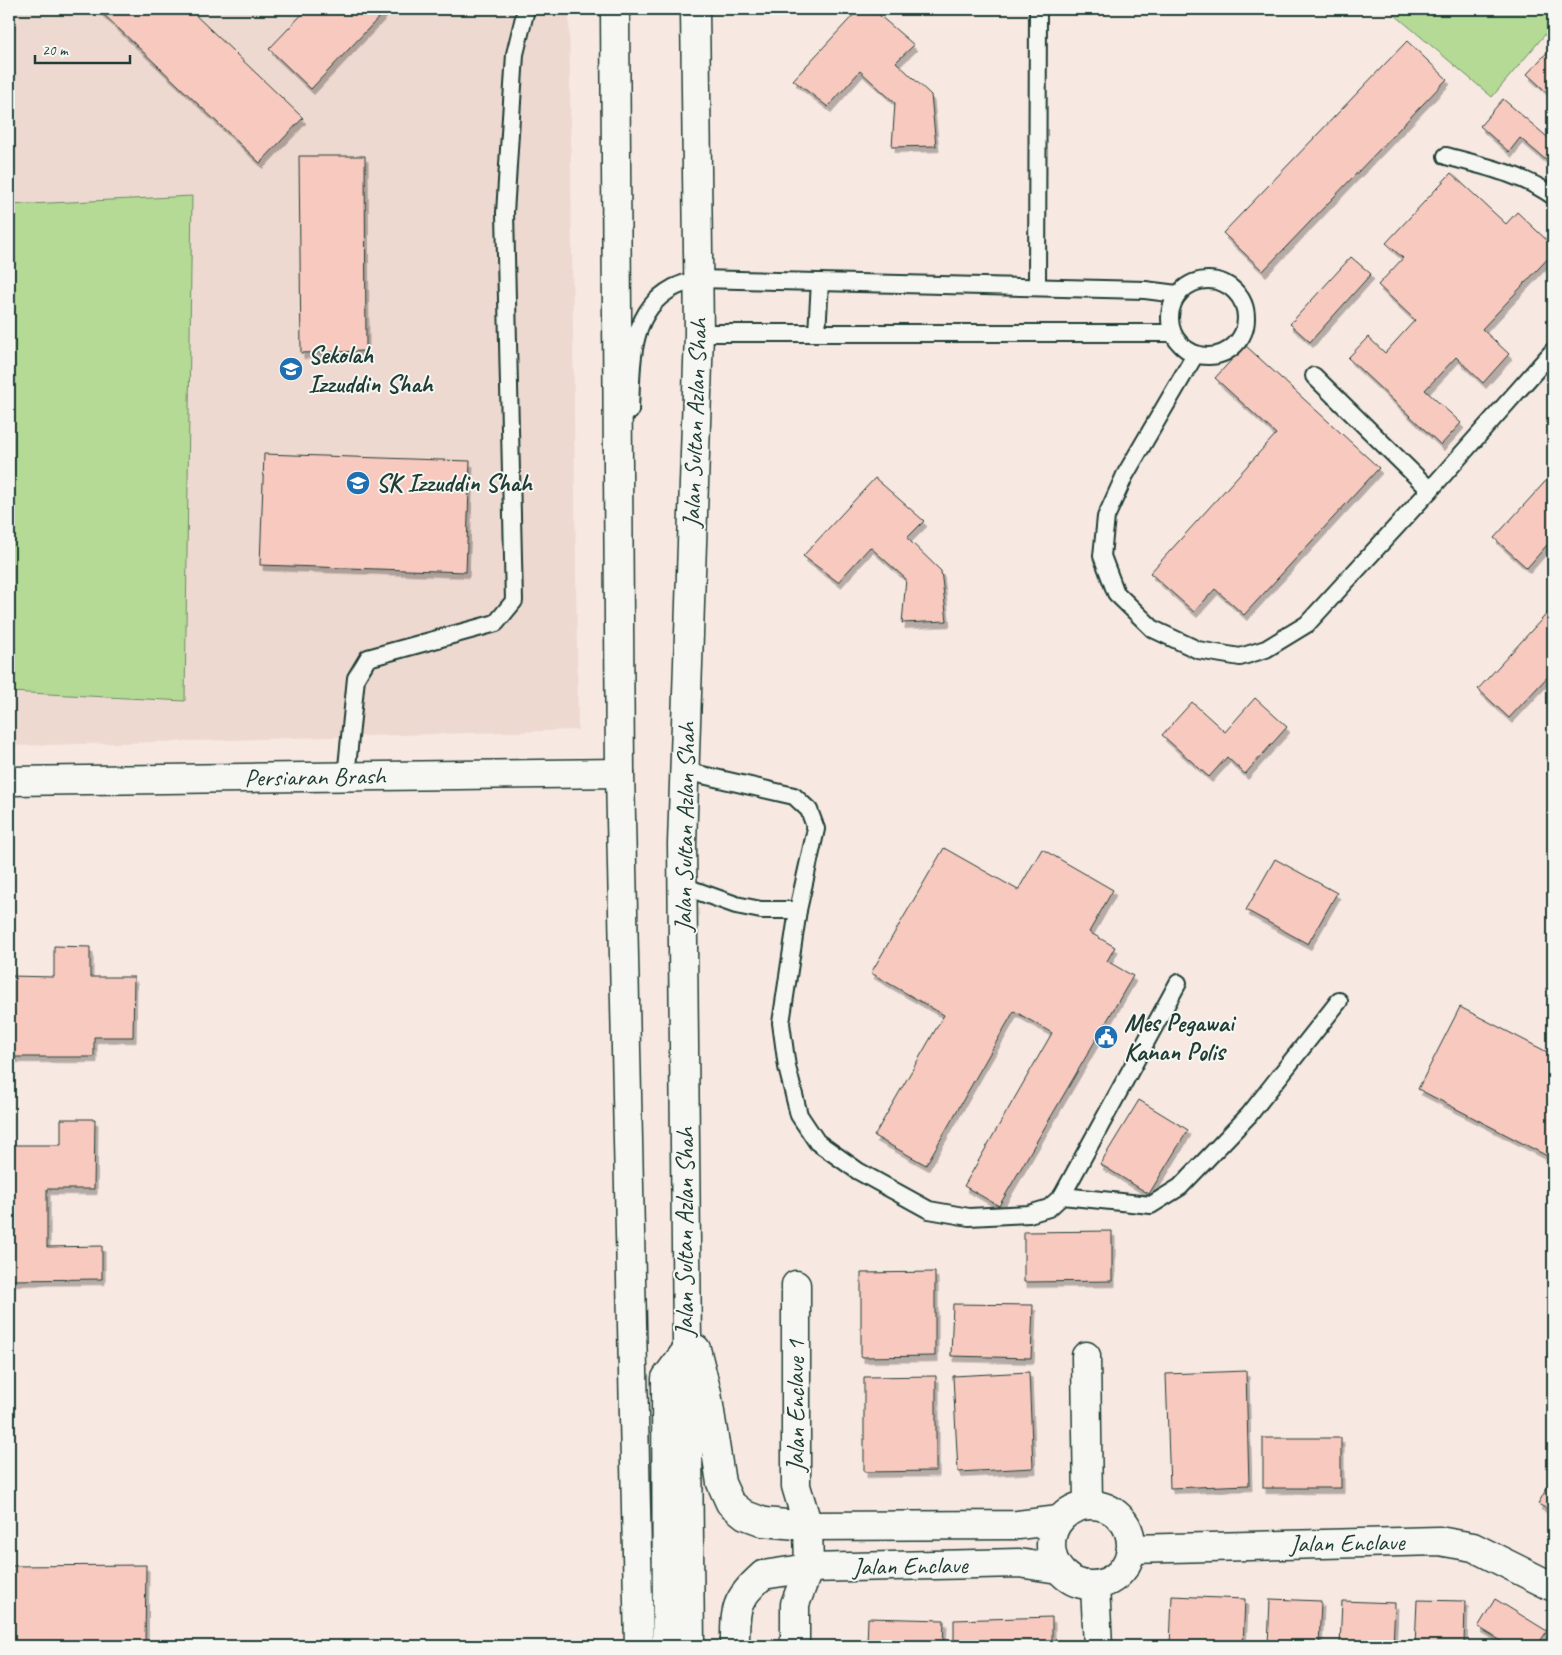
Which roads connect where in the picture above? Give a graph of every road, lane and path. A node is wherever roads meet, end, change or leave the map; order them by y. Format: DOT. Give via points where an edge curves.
graph roads {
  1 [pos="526,9"];
  2 [pos="614,9"];
  3 [pos="694,9"];
  4 [pos="1038,9"];
  5 [pos="1446,156"];
  6 [pos="1553,196"];
  7 [pos="698,279"];
  8 [pos="820,282"];
  9 [pos="1037,287"];
  10 [pos="1177,294"];
  11 [pos="699,333"];
  12 [pos="817,333"];
  13 [pos="1172,333"];
  14 [pos="1553,352"];
  15 [pos="1195,355"];
  16 [pos="1314,376"];
  17 [pos="618,462"];
  18 [pos="1430,490"];
  19 [pos="685,771"];
  20 [pos="620,774"];
  21 [pos="346,777"];
  22 [pos="9,781"];
  23 [pos="683,886"];
  24 [pos="798,910"];
  25 [pos="1178,983"];
  26 [pos="1339,1001"];
  27 [pos="1062,1196"];
  28 [pos="796,1285"];
  29 [pos="686,1309"];
  30 [pos="686,1351"];
  31 [pos="1086,1356"];
  32 [pos="1088,1505"];
  33 [pos="1060,1520"];
  34 [pos="808,1526"];
  35 [pos="1132,1549"];
  36 [pos="809,1568"];
  37 [pos="1058,1569"];
  38 [pos="1095,1586"];
  39 [pos="1553,1587"];
  40 [pos="639,1646"];
  41 [pos="668,1646"];
  42 [pos="690,1646"];
  43 [pos="735,1646"];
  44 [pos="795,1646"];
  45 [pos="1098,1646"];
  1 -- 21 [label="lane" via="515,54 505,213 514,601 496,623 368,658 356,678"];
  2 -- 17 [label="main road"];
  3 -- 7 [label="main road, Jalan Sultan Azlan Shah"];
  4 -- 9 [label="lane"];
  5 -- 6 [label="lane" via="1494,169 1541,187"];
  7 -- 8 [label="lane"];
  7 -- 11 [label="main road, Jalan Sultan Azlan Shah"];
  7 -- 17 [label="lane" via="674,287 645,311 635,342 629,449"];
  8 -- 9 [label="lane"];
  8 -- 12 [label="lane"];
  9 -- 10 [label="lane"];
  10 -- 13 [label="lane" via="1170,313"];
  10 -- 15 [label="lane" via="1197,281 1221,281 1240,296 1247,319 1239,342 1219,356"];
  11 -- 12 [label="lane"];
  11 -- 19 [label="main road, Jalan Sultan Azlan Shah"];
  12 -- 13 [label="lane"];
  13 -- 15 [label="lane" via="1181,346"];
  14 -- 18 [label="lane"];
  15 -- 18 [label="lane" via="1125,475 1106,518 1102,556 1116,594 1153,629 1198,650 1240,657 1266,649 1307,624"];
  16 -- 18 [label="lane"];
  17 -- 20 [label="main road"];
  19 -- 23 [label="main road, Jalan Sultan Azlan Shah"];
  19 -- 24 [label="lane" via="794,796 809,810 816,829"];
  20 -- 21 [label="main road, Persiaran Brash"];
  20 -- 40 [label="main road"];
  21 -- 22 [label="main road, Persiaran Brash"];
  23 -- 24 [label="lane" via="736,906"];
  23 -- 29 [label="main road, Jalan Sultan Azlan Shah"];
  24 -- 27 [label="lane" via="781,1023 787,1067 799,1115 817,1142 858,1171 929,1210 969,1217 1029,1214 1049,1208"];
  25 -- 27 [label="lane"];
  26 -- 27 [label="lane" via="1249,1114 1180,1187 1151,1205"];
  28 -- 34 [label="main road, Jalan Enclave 1" via="796,1486"];
  29 -- 30 [label="main road, Jalan Sultan Azlan Shah"];
  29 -- 34 [label="main road, Jalan Enclave" via="707,1393 721,1483 730,1504 745,1515 764,1522"];
  30 -- 41 [label="main road" via="666,1378"];
  30 -- 42 [label="main road, Jalan Sultan Azlan Shah"];
  31 -- 32 [label="main road"];
  32 -- 33 [label="main road, Jalan Enclave" via="1068,1512"];
  32 -- 35 [label="main road" via="1102,1506 1115,1512 1130,1535"];
  33 -- 34 [label="main road, Jalan Enclave" via="1018,1524"];
  33 -- 37 [label="main road" via="1050,1544"];
  34 -- 36 [label="main road, Jalan Enclave 1"];
  35 -- 38 [label="main road" via="1120,1574"];
  35 -- 39 [label="main road, Jalan Enclave" via="1439,1541 1473,1547"];
  36 -- 37 [label="main road, Jalan Enclave" via="1019,1563"];
  36 -- 43 [label="main road, Jalan Enclave" via="763,1575 745,1590 735,1613"];
  36 -- 44 [label="main road" via="795,1604"];
  37 -- 38 [label="main road, Jalan Enclave" via="1081,1585"];
  38 -- 45 [label="main road"];
}
